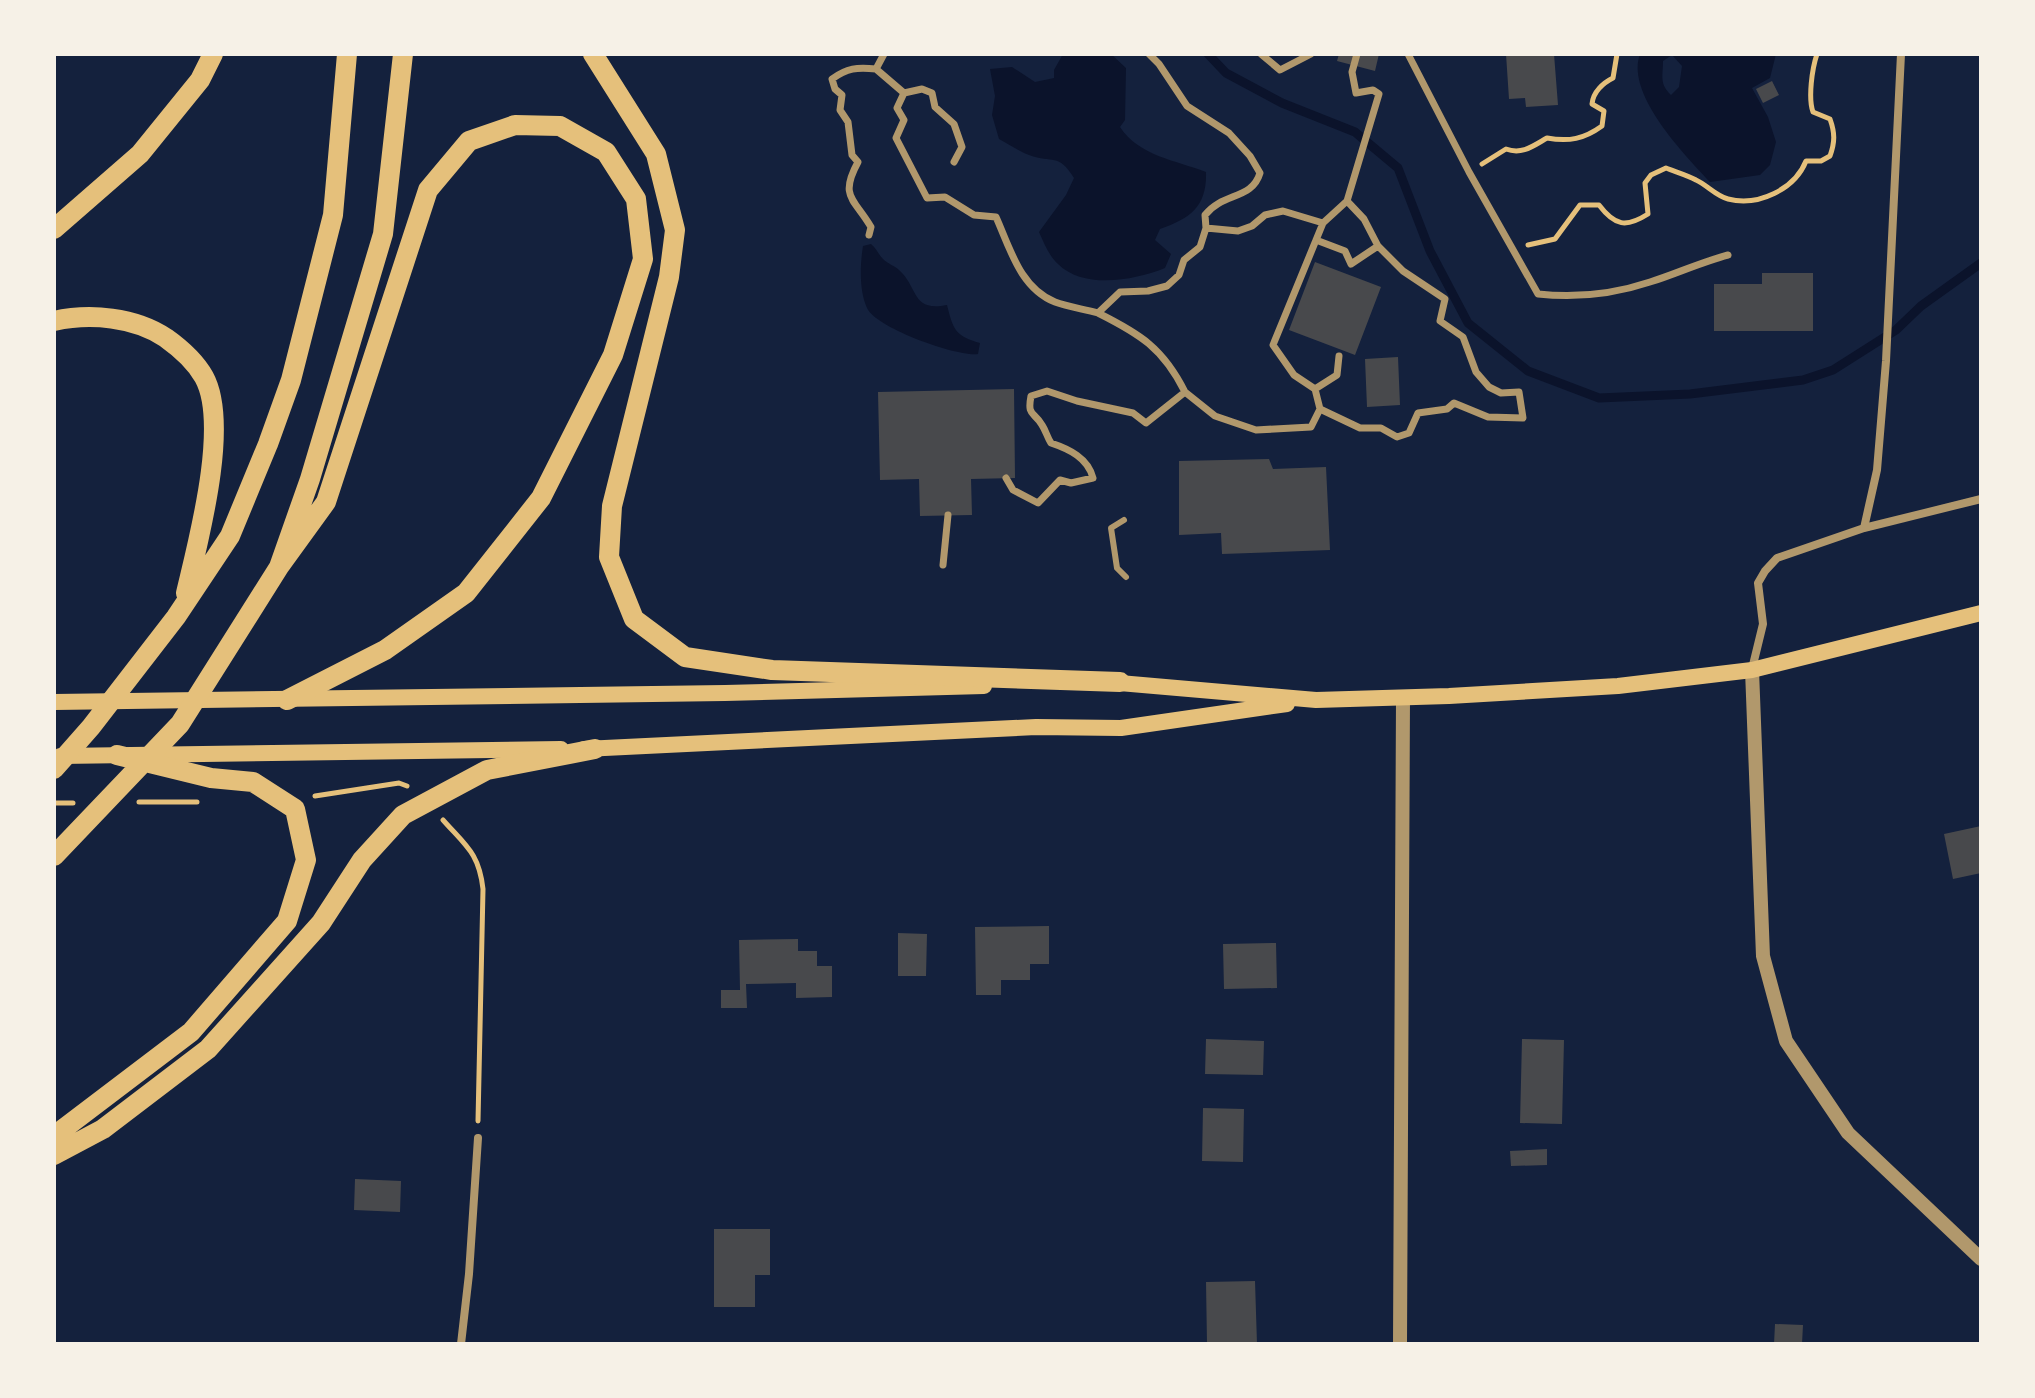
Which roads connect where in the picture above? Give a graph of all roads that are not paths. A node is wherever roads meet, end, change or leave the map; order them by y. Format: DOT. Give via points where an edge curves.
graph roads {
  1 [pos="213,54"];
  2 [pos="347,54"];
  3 [pos="403,54"];
  4 [pos="593,54"];
  5 [pos="884,54"];
  6 [pos="1149,54"];
  7 [pos="1261,54"];
  8 [pos="1311,54"];
  9 [pos="1357,54"];
  10 [pos="1408,54"];
  11 [pos="1901,54"];
  12 [pos="876,69"];
  13 [pos="904,93"];
  14 [pos="954,162"];
  15 [pos="1347,201"];
  16 [pos="1323,223"];
  17 [pos="1206,228"];
  18 [pos="54,229"];
  19 [pos="869,235"];
  20 [pos="1316,240"];
  21 [pos="1378,246"];
  22 [pos="1728,255"];
  23 [pos="1098,313"];
  24 [pos="54,321"];
  25 [pos="1339,356"];
  26 [pos="1315,389"];
  27 [pos="1185,392"];
  28 [pos="1320,409"];
  29 [pos="1006,478"];
  30 [pos="1981,499"];
  31 [pos="948,515"];
  32 [pos="1124,520"];
  33 [pos="1864,528"];
  34 [pos="943,565"];
  35 [pos="279,567"];
  36 [pos="1126,577"];
  37 [pos="179,611"];
  38 [pos="1981,613"];
  39 [pos="1752,670"];
  40 [pos="1120,682"];
  41 [pos="1403,698"];
  42 [pos="287,700"];
  43 [pos="1316,700"];
  44 [pos="54,702"];
  45 [pos="595,749"];
  46 [pos="117,755"];
  47 [pos="54,756"];
  48 [pos="54,769"];
  49 [pos="54,856"];
  50 [pos="54,1136"];
  51 [pos="478,1138"];
  52 [pos="54,1155"];
  53 [pos="1981,1259"];
  54 [pos="461,1344"];
  55 [pos="1400,1344"];
  1 -- 18 [label="main road" via="200,80 140,154"];
  2 -- 37 [label="main road" via="333,215 291,380 230,536"];
  3 -- 35 [label="main road" via="383,234"];
  4 -- 40 [label="main road" via="656,154 675,230 669,277 612,506 609,557 634,619 685,657 772,670"];
  5 -- 12 [label="street"];
  6 -- 17 [label="street" via="1187,106 1229,133 1260,173 1246,192 1215,203 1205,215"];
  7 -- 8 [label="street" via="1280,70"];
  9 -- 15 [label="street" via="1352,72 1356,93 1379,94"];
  10 -- 22 [label="street" via="1538,294 1588,295 1649,283"];
  11 -- 33 [label="street" via="1886,361 1877,470"];
  12 -- 13 [label="street"];
  12 -- 19 [label="street" via="857,67 832,79 842,95 840,110 858,162 848,196 871,227"];
  13 -- 14 [label="street" via="932,93 935,107 954,124 962,147"];
  13 -- 23 [label="street" via="897,108 904,120 896,138 927,198 945,197 974,215 996,217 1012,259 1033,286 1054,301"];
  15 -- 16 [label="street"];
  15 -- 21 [label="street"];
  16 -- 17 [label="street" via="1283,211 1238,231"];
  16 -- 20 [label="street"];
  17 -- 23 [label="street" via="1200,247 1167,286 1120,292"];
  20 -- 21 [label="street" via="1345,251 1351,264"];
  20 -- 26 [label="street" via="1273,345 1294,375"];
  21 -- 28 [label="street" via="1403,271 1445,299 1440,321 1463,337 1476,372 1489,387 1519,392 1523,418 1488,417 1454,403 1418,413 1409,433 1397,437 1381,428 1360,428"];
  23 -- 27 [label="street" via="1159,351"];
  24 -- 37 [label="main road" via="114,318 149,326 182,349 204,378 214,410 211,452 204,516"];
  25 -- 26 [label="street" via="1337,375"];
  26 -- 28 [label="street"];
  27 -- 28 [label="street" via="1215,416 1256,430 1311,427"];
  27 -- 29 [label="street" via="1146,423 1133,413 1047,391 1031,396 1029,408 1051,443 1077,456 1090,467 1093,478 1060,480 1038,503 1013,490"];
  30 -- 33 [label="street"];
  31 -- 34 [label="street"];
  32 -- 36 [label="lane" via="1111,528 1117,568"];
  33 -- 39 [label="street" via="1777,558 1765,571 1758,583 1763,624"];
  35 -- 42 [label="main road" via="326,502 428,190 469,141 515,125 560,126 606,152 636,199 643,259 613,355 541,498 466,593 385,650"];
  35 -- 49 [label="main road" via="180,724"];
  37 -- 48 [label="main road"];
  38 -- 39 [label="main road"];
  39 -- 41 [label="main road" via="1618,686"];
  39 -- 53 [label="street" via="1763,956 1786,1041 1848,1133"];
  40 -- 42 [label="main road"];
  40 -- 43 [label="main road"];
  41 -- 43 [label="main road"];
  41 -- 55 [label="street"];
  42 -- 44 [label="main road"];
  43 -- 45 [label="main road" via="1121,728 1036,727"];
  45 -- 46 [label="main road"];
  45 -- 52 [label="main road" via="487,770 403,815 362,860 321,923 208,1049 103,1129"];
  46 -- 47 [label="main road"];
  46 -- 50 [label="main road" via="211,778 253,782 295,809 306,860 287,921 191,1032"];
  51 -- 54 [label="street"];
}
